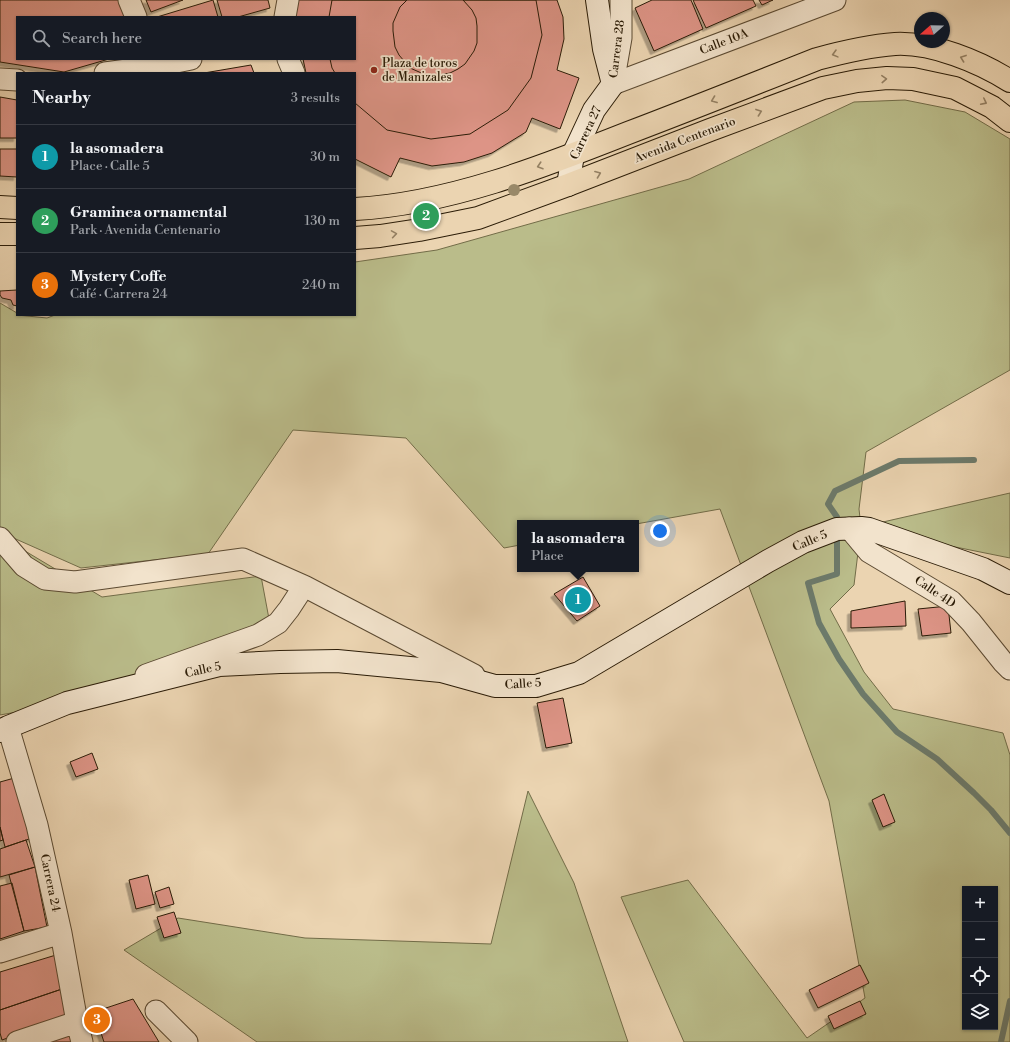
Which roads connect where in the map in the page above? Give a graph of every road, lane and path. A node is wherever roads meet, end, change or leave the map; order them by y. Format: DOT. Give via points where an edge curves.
graph roads {
  1 [pos="129,0"];
  2 [pos="288,0"];
  3 [pos="597,0"];
  4 [pos="621,0"];
  5 [pos="835,0"];
  6 [pos="136,16"];
  7 [pos="285,16"];
  8 [pos="179,60"];
  9 [pos="288,60"];
  10 [pos="155,62"];
  11 [pos="110,72"];
  12 [pos="294,72"];
  13 [pos="0,79"];
  14 [pos="16,80"];
  15 [pos="1010,81"];
  16 [pos="613,84"];
  17 [pos="1010,121"];
  18 [pos="573,155"];
  19 [pos="568,185"];
  20 [pos="0,207"];
  21 [pos="16,208"];
  22 [pos="356,210"];
  23 [pos="0,234"];
  24 [pos="16,234"];
  25 [pos="356,238"];
  26 [pos="849,528"];
  27 [pos="0,538"];
  28 [pos="1010,583"];
  29 [pos="304,586"];
  30 [pos="1010,669"];
  31 [pos="495,686"];
  32 [pos="67,703"];
  33 [pos="4,729"];
  34 [pos="61,933"];
  35 [pos="0,952"];
  36 [pos="156,1011"];
  37 [pos="77,1022"];
  38 [pos="17,1042"];
  39 [pos="82,1042"];
  40 [pos="187,1042"];
  1 -- 6 [label="street"];
  2 -- 7 [label="street"];
  3 -- 16 [label="street, Carrera 28" via="604,49"];
  4 -- 16 [label="street, Carrera 28" via="621,38"];
  5 -- 16 [label="street, Calle 10A"];
  8 -- 10 [label="street"];
  9 -- 12 [label="street"];
  10 -- 11 [label="street"];
  13 -- 14 [label="street"];
  15 -- 18 [label="main road, one-way" via="964,58 927,47 897,44 855,49 817,59"];
  16 -- 18 [label="street, Carrera 27" via="594,110"];
  19 -- 17 [label="main road, Avenida Centenario, one-way" via="823,88 857,81 913,79 955,88 992,107"];
  18 -- 19 [label="street, Carrera 27"];
  18 -- 22 [label="main road, one-way" via="471,189 418,202"];
  25 -- 19 [label="main road, Avenida Centenario, one-way" via="419,230 478,218"];
  20 -- 21 [label="main road"];
  23 -- 24 [label="main road"];
  26 -- 28 [label="street, Calle 5" via="869,529 982,569"];
  26 -- 30 [label="street, Calle 4D" via="869,552 951,601 972,622"];
  26 -- 31 [label="street, Calle 5" via="837,529 803,542 579,673 536,686"];
  27 -- 29 [label="street" via="24,566 45,579 75,582 243,559"];
  29 -- 31 [label="street"];
  29 -- 32 [label="street" via="278,623 258,635"];
  31 -- 32 [label="street, Calle 5" via="441,671 337,661 280,662 219,665"];
  32 -- 33 [label="street, Calle 5"];
  33 -- 34 [label="street, Carrera 24" via="37,825"];
  34 -- 35 [label="street"];
  34 -- 37 [label="street, Carrera 24"];
  36 -- 40 [label="street"];
  37 -- 38 [label="street"];
  37 -- 39 [label="street, Carrera 24"];
}
